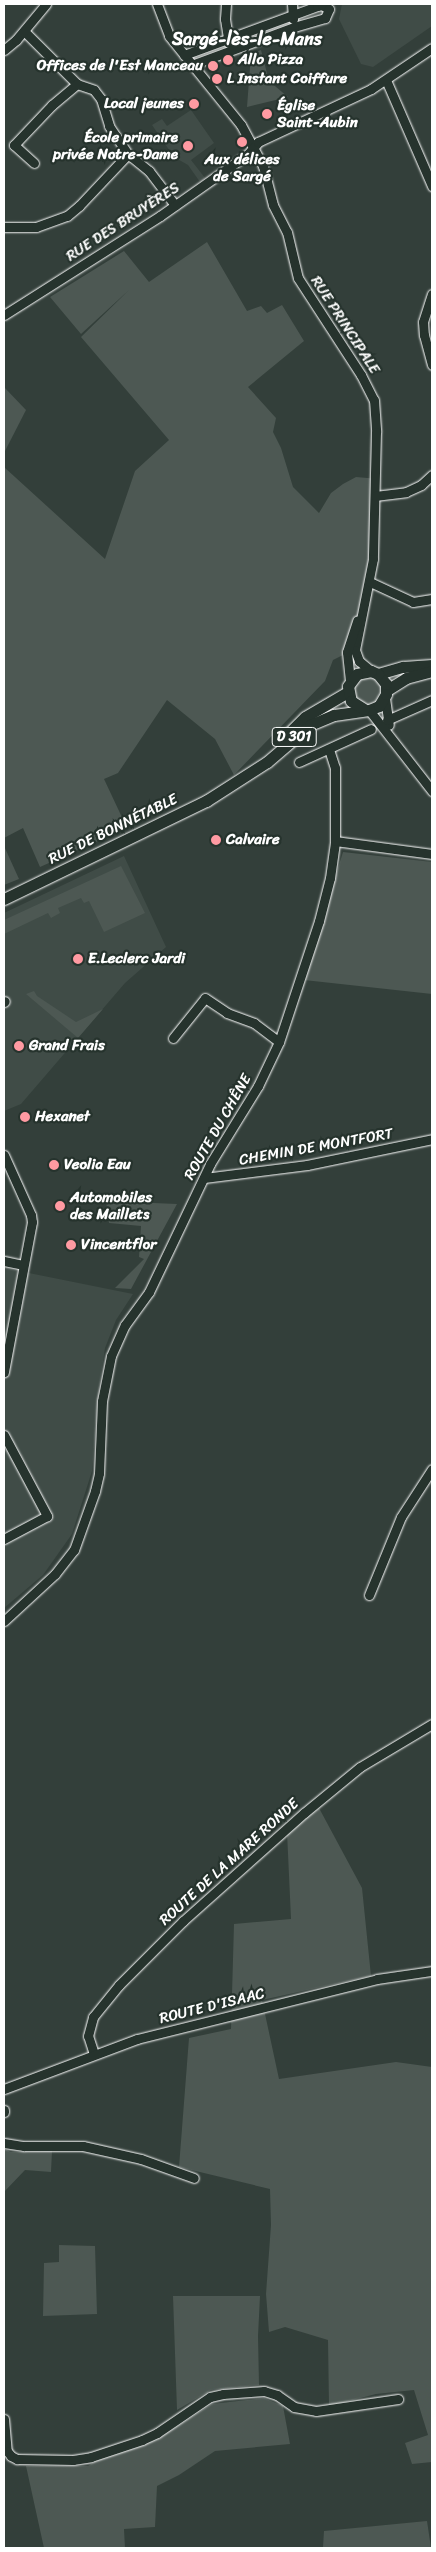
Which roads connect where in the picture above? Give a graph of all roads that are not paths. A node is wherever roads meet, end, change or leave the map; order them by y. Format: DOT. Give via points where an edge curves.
graph roads {
  1 [pos="46,4"];
  2 [pos="155,4"];
  3 [pos="226,4"];
  4 [pos="292,4"];
  5 [pos="293,14"];
  6 [pos="294,27"];
  7 [pos="24,32"];
  8 [pos="227,38"];
  9 [pos="432,48"];
  10 [pos="4,50"];
  11 [pos="231,50"];
  12 [pos="184,55"];
  13 [pos="191,65"];
  14 [pos="386,80"];
  15 [pos="77,84"];
  16 [pos="253,148"];
  17 [pos="128,154"];
  18 [pos="34,163"];
  19 [pos="432,186"];
  20 [pos="175,205"];
  21 [pos="4,227"];
  22 [pos="432,294"];
  23 [pos="4,315"];
  24 [pos="432,364"];
  25 [pos="432,475"];
  26 [pos="376,496"];
  27 [pos="370,582"];
  28 [pos="432,599"];
  29 [pos="364,607"];
  30 [pos="432,664"];
  31 [pos="432,671"];
  32 [pos="375,672"];
  33 [pos="349,687"];
  34 [pos="386,694"];
  35 [pos="432,700"];
  36 [pos="366,710"];
  37 [pos="387,720"];
  38 [pos="371,729"];
  39 [pos="394,740"];
  40 [pos="329,748"];
  41 [pos="299,762"];
  42 [pos="235,784"];
  43 [pos="432,791"];
  44 [pos="335,842"];
  45 [pos="432,854"];
  46 [pos="4,899"];
  47 [pos="173,1038"];
  48 [pos="279,1042"];
  49 [pos="432,1140"];
  50 [pos="4,1155"];
  51 [pos="204,1178"];
  52 [pos="4,1261"];
  53 [pos="23,1265"];
  54 [pos="4,1372"];
  55 [pos="4,1435"];
  56 [pos="432,1469"];
  57 [pos="4,1539"];
  58 [pos="370,1595"];
  59 [pos="4,1621"];
  60 [pos="432,1724"];
  61 [pos="432,1971"];
  62 [pos="94,2054"];
  63 [pos="4,2089"];
  64 [pos="4,2143"];
  65 [pos="194,2178"];
  66 [pos="398,2400"];
  67 [pos="4,2420"];
  1 -- 7 [label="street"];
  2 -- 12 [label="street, RUE PRINCIPALE" via="169,36"];
  3 -- 8 [label="street"];
  4 -- 5 [label="street"];
  5 -- 6 [label="street"];
  5 -- 6 [label="street" via="322,5 329,12 325,18"];
  5 -- 8 [label="street"];
  6 -- 11 [label="street"];
  7 -- 10 [label="street"];
  7 -- 15 [label="street"];
  8 -- 11 [label="street"];
  8 -- 12 [label="street"];
  9 -- 14 [label="street, RUE DES BRUYÈRES"];
  11 -- 13 [label="street"];
  12 -- 13 [label="street, RUE PRINCIPALE"];
  13 -- 16 [label="street, RUE PRINCIPALE" via="237,117"];
  14 -- 16 [label="street, RUE DES BRUYÈRES" via="258,142"];
  14 -- 19 [label="street"];
  15 -- 17 [label="street" via="94,90 101,99 109,126"];
  15 -- 18 [label="street" via="14,145"];
  16 -- 20 [label="street, RUE DES BRUYÈRES"];
  16 -- 26 [label="street, RUE PRINCIPALE" via="263,166 277,215 287,232 298,278 374,400"];
  17 -- 20 [label="street" via="149,171"];
  17 -- 21 [label="street" via="67,216 36,227"];
  20 -- 23 [label="street, RUE DES BRUYÈRES"];
  22 -- 24 [label="street" via="423,322"];
  25 -- 26 [label="street" via="406,492"];
  26 -- 27 [label="street, RUE PRINCIPALE"];
  27 -- 28 [label="street" via="413,602"];
  27 -- 29 [label="street, RUE PRINCIPALE"];
  29 -- 32 [label="street" via="355,650 359,661"];
  29 -- 33 [label="street" via="348,646"];
  30 -- 32 [label="main road"];
  31 -- 34 [label="main road" via="406,678"];
  32 -- 33 [label="main road" via="357,674"];
  32 -- 34 [label="main road" via="383,678"];
  33 -- 36 [label="main road" via="355,705"];
  33 -- 42 [label="main road, D 301" via="306,717"];
  34 -- 36 [label="main road" via="379,706"];
  34 -- 37 [label="street"];
  35 -- 37 [label="street"];
  36 -- 39 [label="street"];
  36 -- 42 [label="main road, D 301" via="334,715 310,725"];
  37 -- 39 [label="street"];
  38 -- 40 [label="street"];
  39 -- 43 [label="street"];
  40 -- 41 [label="street"];
  40 -- 44 [label="street, ROUTE DU CHÊNE" via="335,768"];
  42 -- 46 [label="main road, RUE DE BONNÉTABLE / D 301"];
  44 -- 45 [label="street"];
  44 -- 48 [label="street, ROUTE DU CHÊNE" via="319,921"];
  47 -- 48 [label="street" via="205,998 227,1013 254,1023"];
  48 -- 51 [label="street, ROUTE DU CHÊNE" via="258,1086"];
  49 -- 51 [label="street, CHEMIN DE MONTFORT" via="307,1165"];
  50 -- 53 [label="street" via="31,1215 32,1229"];
  51 -- 59 [label="street, ROUTE DU CHÊNE" via="149,1292 125,1325 111,1356 102,1401 99,1473 74,1550 56,1574"];
  52 -- 53 [label="street"];
  53 -- 54 [label="street"];
  55 -- 57 [label="street" via="47,1516"];
  56 -- 58 [label="street" via="401,1517"];
  60 -- 62 [label="street, ROUTE DE LA MARE RONDE" via="360,1767 183,1921 119,1985 93,2017 88,2036"];
  61 -- 62 [label="street, ROUTE D'ISAAC" via="377,1979 208,2020"];
  62 -- 63 [label="street, ROUTE D'ISAAC"];
  64 -- 65 [label="street" via="83,2146 141,2159"];
  66 -- 67 [label="street" via="316,2411 294,2407 277,2395 264,2391 223,2394 210,2397 157,2433 73,2460 17,2459 11,2456 7,2451"];
}
